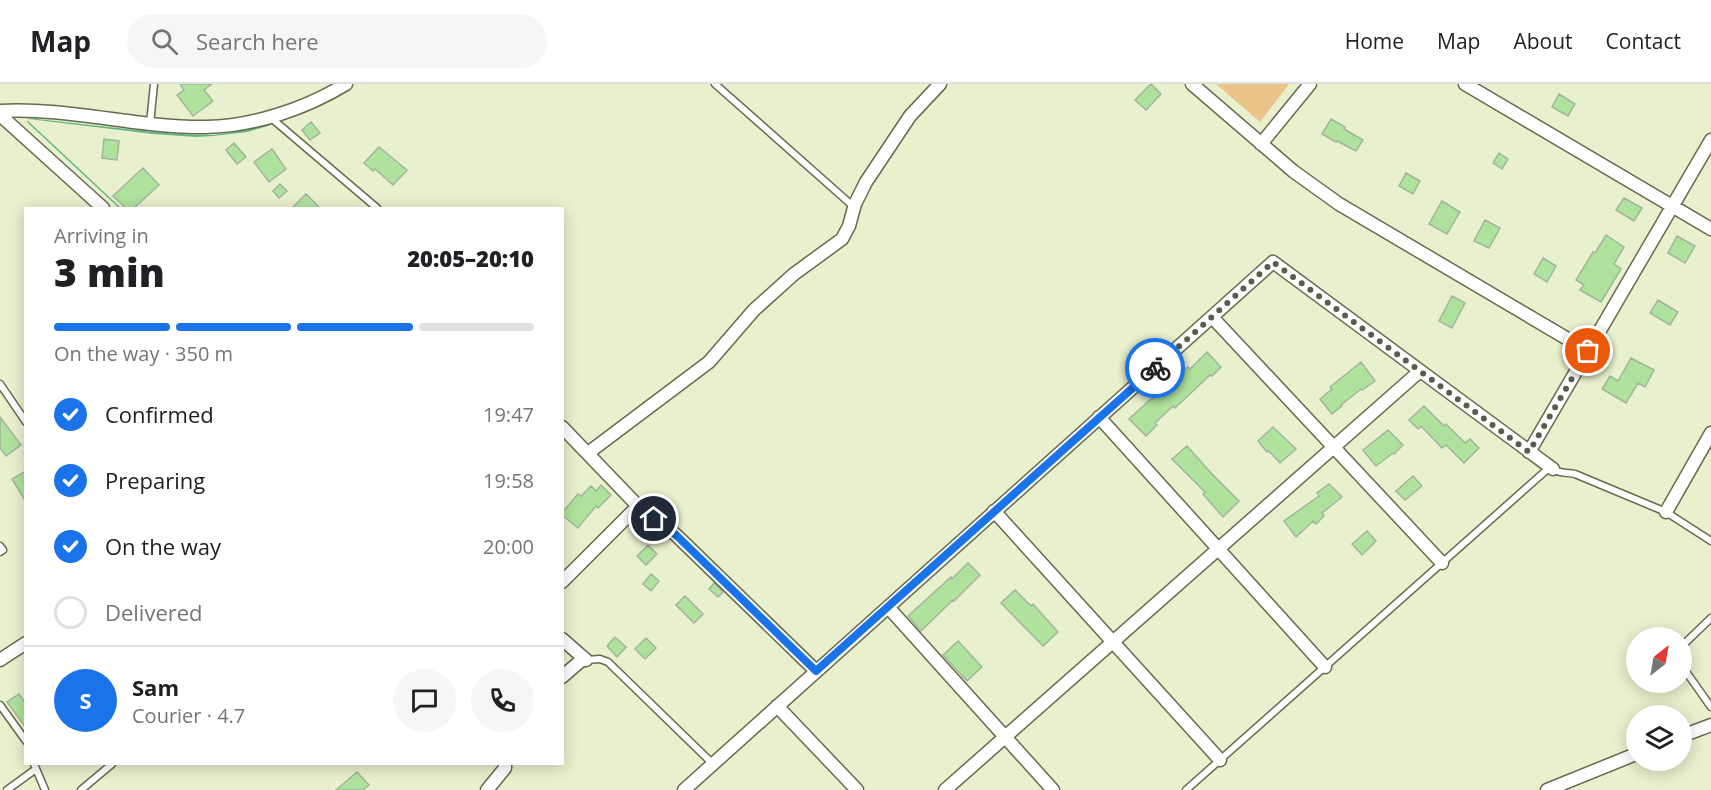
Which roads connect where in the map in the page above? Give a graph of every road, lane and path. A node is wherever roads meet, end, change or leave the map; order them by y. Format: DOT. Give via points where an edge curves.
graph roads {
  1 [pos="154,84"];
  2 [pos="346,84"];
  3 [pos="716,84"];
  4 [pos="940,84"];
  5 [pos="1192,84"];
  6 [pos="1310,84"];
  7 [pos="1465,84"];
  8 [pos="0,113"];
  9 [pos="270,117"];
  10 [pos="150,124"];
  11 [pos="1711,140"];
  12 [pos="1261,144"];
  13 [pos="102,207"];
  14 [pos="376,207"];
  15 [pos="1672,207"];
  16 [pos="855,208"];
  17 [pos="1711,229"];
  18 [pos="1212,317"];
  19 [pos="1588,351"];
  20 [pos="1420,371"];
  21 [pos="0,384"];
  22 [pos="1099,417"];
  23 [pos="24,419"];
  24 [pos="564,429"];
  25 [pos="1711,433"];
  26 [pos="1333,447"];
  27 [pos="1529,452"];
  28 [pos="588,453"];
  29 [pos="1551,468"];
  30 [pos="638,506"];
  31 [pos="994,512"];
  32 [pos="1666,512"];
  33 [pos="1711,541"];
  34 [pos="0,546"];
  35 [pos="1218,549"];
  36 [pos="0,552"];
  37 [pos="1442,563"];
  38 [pos="564,580"];
  39 [pos="888,607"];
  40 [pos="1711,618"];
  41 [pos="1692,636"];
  42 [pos="564,641"];
  43 [pos="1113,642"];
  44 [pos="24,644"];
  45 [pos="585,659"];
  46 [pos="0,660"];
  47 [pos="1325,667"];
  48 [pos="816,671"];
  49 [pos="564,675"];
  50 [pos="1692,680"];
  51 [pos="0,705"];
  52 [pos="777,706"];
  53 [pos="1711,707"];
  54 [pos="1711,724"];
  55 [pos="1692,732"];
  56 [pos="1005,737"];
  57 [pos="24,738"];
  58 [pos="1626,758"];
  59 [pos="1220,760"];
  60 [pos="713,764"];
  61 [pos="111,765"];
  62 [pos="505,765"];
  63 [pos="35,766"];
  64 [pos="7,790"];
  65 [pos="45,790"];
  66 [pos="81,790"];
  67 [pos="487,790"];
  68 [pos="684,790"];
  69 [pos="857,790"];
  70 [pos="945,790"];
  71 [pos="1053,790"];
  72 [pos="1186,790"];
  73 [pos="1547,790"];
  1 -- 10 [label="lane"];
  2 -- 9 [label="street"];
  3 -- 16 [label="lane"];
  4 -- 16 [label="street" via="910,116 866,182"];
  5 -- 12 [label="street"];
  6 -- 12 [label="street"];
  7 -- 15 [label="street"];
  8 -- 10 [label="street" via="48,111"];
  8 -- 13 [label="street"];
  9 -- 10 [label="street" via="206,127"];
  9 -- 14 [label="lane"];
  11 -- 15 [label="street"];
  12 -- 19 [label="street" via="1339,204"];
  15 -- 17 [label="street"];
  15 -- 19 [label="street"];
  16 -- 28 [label="street" via="842,239 754,310 709,362"];
  18 -- 20 [label="street" via="1273,262"];
  18 -- 22 [label="street"];
  18 -- 26 [label="street"];
  19 -- 27 [label="street"];
  20 -- 26 [label="street"];
  20 -- 27 [label="street"];
  21 -- 23 [label="lane"];
  22 -- 31 [label="street"];
  22 -- 35 [label="street"];
  24 -- 28 [label="street"];
  25 -- 32 [label="street"];
  26 -- 35 [label="street"];
  26 -- 37 [label="street"];
  27 -- 29 [label="street"];
  28 -- 30 [label="street"];
  29 -- 32 [label="lane"];
  29 -- 37 [label="lane"];
  30 -- 38 [label="street"];
  30 -- 48 [label="street" via="676,535"];
  31 -- 39 [label="street"];
  31 -- 43 [label="street"];
  32 -- 33 [label="lane"];
  34 -- 36 [label="lane"];
  35 -- 43 [label="street"];
  35 -- 47 [label="street"];
  37 -- 47 [label="lane"];
  39 -- 48 [label="street"];
  39 -- 56 [label="street"];
  40 -- 41 [label="lane"];
  42 -- 45 [label="street"];
  43 -- 56 [label="street"];
  43 -- 59 [label="street"];
  44 -- 46 [label="street"];
  45 -- 49 [label="street"];
  45 -- 60 [label="lane" via="608,662"];
  47 -- 59 [label="lane"];
  48 -- 52 [label="street"];
  50 -- 53 [label="lane"];
  51 -- 57 [label="lane"];
  52 -- 60 [label="street"];
  52 -- 69 [label="street"];
  54 -- 55 [label="street"];
  56 -- 70 [label="street"];
  56 -- 71 [label="street"];
  58 -- 73 [label="street"];
  59 -- 72 [label="lane"];
  60 -- 68 [label="street"];
  61 -- 66 [label="lane"];
  62 -- 67 [label="street"];
  63 -- 64 [label="lane"];
  63 -- 65 [label="lane"];
}
